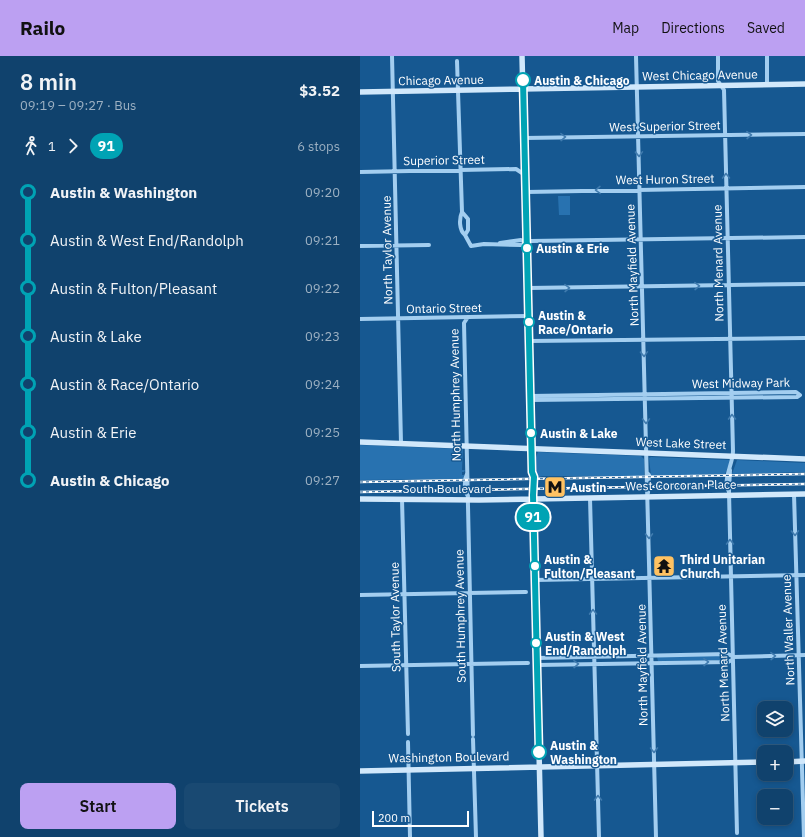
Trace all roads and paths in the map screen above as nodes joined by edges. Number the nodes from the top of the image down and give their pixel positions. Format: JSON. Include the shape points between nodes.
{"nodes":[{"id":1,"x":392,"y":56,"type":"edge"},
{"id":2,"x":522,"y":56,"type":"edge"},
{"id":3,"x":636,"y":56,"type":"edge"},
{"id":4,"x":718,"y":56,"type":"edge"},
{"id":5,"x":767,"y":56,"type":"edge"},
{"id":6,"x":458,"y":61,"type":"dead end"},
{"id":7,"x":805,"y":84,"type":"edge"},
{"id":8,"x":767,"y":85,"type":"junction"},
{"id":9,"x":721,"y":86,"type":"junction"},
{"id":10,"x":637,"y":87,"type":"junction"},
{"id":11,"x":523,"y":89,"type":"junction"},
{"id":12,"x":458,"y":90,"type":"junction"},
{"id":13,"x":360,"y":92,"type":"edge"},
{"id":14,"x":393,"y":92,"type":"junction"},
{"id":15,"x":805,"y":134,"type":"edge"},
{"id":16,"x":725,"y":135,"type":"junction"},
{"id":17,"x":638,"y":136,"type":"junction"},
{"id":18,"x":524,"y":138,"type":"junction"},
{"id":19,"x":461,"y":170,"type":"junction"},
{"id":20,"x":395,"y":171,"type":"junction"},
{"id":21,"x":360,"y":172,"type":"edge"},
{"id":22,"x":525,"y":176,"type":"junction"},
{"id":23,"x":805,"y":187,"type":"edge"},
{"id":24,"x":726,"y":188,"type":"junction"},
{"id":25,"x":640,"y":190,"type":"junction"},
{"id":26,"x":526,"y":192,"type":"junction"},
{"id":27,"x":462,"y":212,"type":"junction"},
{"id":28,"x":465,"y":235,"type":"junction"},
{"id":29,"x":805,"y":238,"type":"edge"},
{"id":30,"x":641,"y":239,"type":"junction"},
{"id":31,"x":727,"y":239,"type":"junction"},
{"id":32,"x":527,"y":242,"type":"junction"},
{"id":33,"x":429,"y":245,"type":"dead end"},
{"id":34,"x":360,"y":246,"type":"edge"},
{"id":35,"x":396,"y":246,"type":"junction"},
{"id":36,"x":805,"y":284,"type":"edge"},
{"id":37,"x":729,"y":286,"type":"junction"},
{"id":38,"x":642,"y":287,"type":"junction"},
{"id":39,"x":528,"y":288,"type":"junction"},
{"id":40,"x":529,"y":316,"type":"junction"},
{"id":41,"x":468,"y":317,"type":"junction"},
{"id":42,"x":398,"y":318,"type":"junction"},
{"id":43,"x":360,"y":319,"type":"edge"},
{"id":44,"x":805,"y":338,"type":"edge"},
{"id":45,"x":730,"y":339,"type":"junction"},
{"id":46,"x":644,"y":340,"type":"junction"},
{"id":47,"x":529,"y":342,"type":"junction"},
{"id":48,"x":776,"y":392,"type":"junction"},
{"id":49,"x":731,"y":393,"type":"junction"},
{"id":50,"x":645,"y":397,"type":"junction"},
{"id":51,"x":531,"y":398,"type":"junction"},
{"id":52,"x":732,"y":398,"type":"junction"},
{"id":53,"x":776,"y":398,"type":"junction"},
{"id":54,"x":360,"y":442,"type":"edge"},
{"id":55,"x":401,"y":443,"type":"junction"},
{"id":56,"x":466,"y":446,"type":"junction"},
{"id":57,"x":532,"y":448,"type":"junction"},
{"id":58,"x":646,"y":453,"type":"junction"},
{"id":59,"x":733,"y":456,"type":"junction"},
{"id":60,"x":805,"y":459,"type":"edge"},
{"id":61,"x":729,"y":494,"type":"junction"},
{"id":62,"x":794,"y":494,"type":"junction"},
{"id":63,"x":805,"y":494,"type":"edge"},
{"id":64,"x":648,"y":495,"type":"junction"},
{"id":65,"x":533,"y":496,"type":"junction"},
{"id":66,"x":468,"y":498,"type":"junction"},
{"id":67,"x":590,"y":498,"type":"junction"},
{"id":68,"x":360,"y":499,"type":"edge"},
{"id":69,"x":402,"y":499,"type":"junction"},
{"id":70,"x":796,"y":575,"type":"junction"},
{"id":71,"x":805,"y":575,"type":"edge"},
{"id":72,"x":731,"y":576,"type":"junction"},
{"id":73,"x":650,"y":578,"type":"junction"},
{"id":74,"x":592,"y":579,"type":"junction"},
{"id":75,"x":535,"y":580,"type":"junction"},
{"id":76,"x":526,"y":592,"type":"dead end"},
{"id":77,"x":470,"y":593,"type":"junction"},
{"id":78,"x":404,"y":594,"type":"junction"},
{"id":79,"x":360,"y":595,"type":"edge"},
{"id":80,"x":798,"y":655,"type":"junction"},
{"id":81,"x":805,"y":655,"type":"edge"},
{"id":82,"x":594,"y":656,"type":"junction"},
{"id":83,"x":652,"y":656,"type":"junction"},
{"id":84,"x":734,"y":657,"type":"junction"},
{"id":85,"x":537,"y":658,"type":"junction"},
{"id":86,"x":528,"y":663,"type":"dead end"},
{"id":87,"x":652,"y":663,"type":"junction"},
{"id":88,"x":472,"y":664,"type":"junction"},
{"id":89,"x":594,"y":664,"type":"junction"},
{"id":90,"x":406,"y":665,"type":"junction"},
{"id":91,"x":537,"y":665,"type":"junction"},
{"id":92,"x":360,"y":666,"type":"edge"},
{"id":93,"x":408,"y":734,"type":"dead end"},
{"id":94,"x":408,"y":742,"type":"dead end"},
{"id":95,"x":757,"y":762,"type":"edge"},
{"id":96,"x":803,"y":762,"type":"edge"},
{"id":97,"x":736,"y":763,"type":"junction"},
{"id":98,"x":655,"y":764,"type":"junction"},
{"id":99,"x":597,"y":766,"type":"junction"},
{"id":100,"x":540,"y":767,"type":"junction"},
{"id":101,"x":360,"y":768,"type":"edge"},
{"id":102,"x":474,"y":768,"type":"junction"},
{"id":103,"x":408,"y":769,"type":"junction"},
{"id":104,"x":369,"y":770,"type":"junction"},
{"id":105,"x":360,"y":771,"type":"edge"},
{"id":106,"x":737,"y":833,"type":"dead end"},
{"id":107,"x":410,"y":837,"type":"edge"},
{"id":108,"x":476,"y":837,"type":"edge"},
{"id":109,"x":541,"y":837,"type":"edge"},
{"id":110,"x":599,"y":837,"type":"edge"},
{"id":111,"x":656,"y":837,"type":"edge"},
{"id":112,"x":804,"y":837,"type":"edge"}],
"edges":[{"from":1,"to":14,"type":"street","name":"North Taylor Avenue"},
{"from":2,"to":11,"type":"street"},
{"from":3,"to":10,"type":"street","name":"North Mayfield Avenue"},
{"from":4,"to":9,"type":"street","name":"North Menard Avenue","via":[[718,81]]},
{"from":5,"to":8,"type":"street"},
{"from":6,"to":12,"type":"street"},
{"from":7,"to":8,"type":"street","name":"West Chicago Avenue"},
{"from":8,"to":9,"type":"street","name":"West Chicago Avenue"},
{"from":9,"to":10,"type":"street","name":"West Chicago Avenue"},
{"from":9,"to":16,"type":"street","name":"North Menard Avenue","via":[[724,90]]},
{"from":10,"to":11,"type":"street","name":"West Chicago Avenue"},
{"from":10,"to":17,"type":"street","name":"North Mayfield Avenue"},
{"from":11,"to":12,"type":"street","name":"Chicago Avenue"},
{"from":11,"to":18,"type":"street"},
{"from":12,"to":14,"type":"street","name":"Chicago Avenue"},
{"from":12,"to":19,"type":"street"},
{"from":13,"to":14,"type":"street","name":"Chicago Avenue"},
{"from":14,"to":20,"type":"street","name":"North Taylor Avenue"},
{"from":16,"to":15,"type":"street","name":"West Superior Street","one_way":true},
{"from":16,"to":17,"type":"street","name":"West Superior Street"},
{"from":24,"to":16,"type":"street","name":"North Menard Avenue","one_way":true},
{"from":18,"to":17,"type":"street","name":"West Superior Street","one_way":true},
{"from":17,"to":25,"type":"street","name":"North Mayfield Avenue","one_way":true},
{"from":18,"to":22,"type":"street"},
{"from":19,"to":20,"type":"street","name":"Superior Street"},
{"from":19,"to":22,"type":"street","name":"Superior Street","via":[[516,169]]},
{"from":19,"to":27,"type":"street"},
{"from":20,"to":21,"type":"street","name":"Superior Street"},
{"from":20,"to":35,"type":"street","name":"North Taylor Avenue"},
{"from":22,"to":26,"type":"street"},
{"from":23,"to":24,"type":"street","name":"West Huron Street"},
{"from":24,"to":25,"type":"street","name":"West Huron Street"},
{"from":24,"to":31,"type":"street","name":"North Menard Avenue"},
{"from":25,"to":26,"type":"street","name":"West Huron Street","one_way":true},
{"from":25,"to":30,"type":"street","name":"North Mayfield Avenue"},
{"from":26,"to":32,"type":"street"},
{"from":27,"to":28,"type":"street","via":[[460,224],[462,234]]},
{"from":27,"to":28,"type":"street","via":[[468,219],[468,230]]},
{"from":28,"to":32,"type":"street","via":[[471,246],[521,240]]},
{"from":29,"to":31,"type":"street"},
{"from":30,"to":31,"type":"street"},
{"from":30,"to":32,"type":"street"},
{"from":30,"to":38,"type":"street","name":"North Mayfield Avenue"},
{"from":31,"to":37,"type":"street","name":"North Menard Avenue"},
{"from":32,"to":39,"type":"street"},
{"from":33,"to":35,"type":"street"},
{"from":34,"to":35,"type":"street"},
{"from":35,"to":42,"type":"street","name":"North Taylor Avenue"},
{"from":36,"to":37,"type":"street"},
{"from":38,"to":37,"type":"street","one_way":true},
{"from":37,"to":45,"type":"street","name":"North Menard Avenue"},
{"from":39,"to":38,"type":"street","one_way":true},
{"from":38,"to":46,"type":"street","name":"North Mayfield Avenue"},
{"from":39,"to":40,"type":"street"},
{"from":40,"to":41,"type":"street","name":"Ontario Street"},
{"from":40,"to":47,"type":"street"},
{"from":41,"to":42,"type":"street","name":"Ontario Street"},
{"from":41,"to":56,"type":"street","name":"North Humphrey Avenue","via":[[464,323]]},
{"from":42,"to":43,"type":"street","name":"Ontario Street"},
{"from":42,"to":55,"type":"street","name":"North Taylor Avenue"},
{"from":44,"to":45,"type":"street"},
{"from":45,"to":46,"type":"street"},
{"from":45,"to":49,"type":"street","name":"North Menard Avenue"},
{"from":46,"to":47,"type":"street"},
{"from":46,"to":50,"type":"street","name":"North Mayfield Avenue","one_way":true},
{"from":47,"to":51,"type":"street"},
{"from":48,"to":49,"type":"street","name":"West Midway Park"},
{"from":48,"to":53,"type":"street"},
{"from":48,"to":53,"type":"street","name":"West Midway Park","via":[[796,392],[800,395]]},
{"from":49,"to":50,"type":"street","name":"West Midway Park"},
{"from":49,"to":52,"type":"street","name":"North Menard Avenue"},
{"from":50,"to":51,"type":"street","name":"West Midway Park"},
{"from":50,"to":52,"type":"street","name":"West Midway Park"},
{"from":50,"to":58,"type":"street","name":"North Mayfield Avenue","one_way":true},
{"from":51,"to":57,"type":"street"},
{"from":52,"to":53,"type":"street","name":"West Midway Park"},
{"from":59,"to":52,"type":"street","name":"North Menard Avenue","one_way":true},
{"from":54,"to":55,"type":"street","name":"West Lake Street"},
{"from":55,"to":56,"type":"street","name":"West Lake Street","via":[[406,441]]},
{"from":56,"to":57,"type":"street","name":"West Lake Street"},
{"from":56,"to":66,"type":"street","name":"North Humphrey Avenue"},
{"from":57,"to":58,"type":"street","name":"West Lake Street"},
{"from":57,"to":65,"type":"street"},
{"from":58,"to":59,"type":"street","name":"West Lake Street"},
{"from":58,"to":64,"type":"street","name":"North Mayfield Avenue"},
{"from":59,"to":60,"type":"street","name":"West Lake Street"},
{"from":59,"to":61,"type":"street","name":"North Menard Avenue","via":[[727,474]]},
{"from":61,"to":62,"type":"street","name":"West Corcoran Place"},
{"from":61,"to":64,"type":"street","name":"West Corcoran Place"},
{"from":72,"to":61,"type":"street","name":"North Menard Avenue","one_way":true},
{"from":62,"to":63,"type":"street","name":"West Corcoran Place"},
{"from":62,"to":70,"type":"street","name":"North Waller Avenue","one_way":true},
{"from":64,"to":67,"type":"street","name":"West Corcoran Place"},
{"from":64,"to":73,"type":"street","name":"North Mayfield Avenue","one_way":true},
{"from":65,"to":66,"type":"street","name":"South Boulevard"},
{"from":65,"to":67,"type":"street","name":"West Corcoran Place"},
{"from":65,"to":75,"type":"street"},
{"from":66,"to":69,"type":"street","name":"South Boulevard"},
{"from":66,"to":77,"type":"street","name":"South Humphrey Avenue"},
{"from":67,"to":74,"type":"street"},
{"from":68,"to":69,"type":"street","name":"South Boulevard"},
{"from":69,"to":78,"type":"street","name":"South Taylor Avenue"},
{"from":70,"to":71,"type":"street"},
{"from":70,"to":72,"type":"street"},
{"from":70,"to":80,"type":"street","name":"North Waller Avenue"},
{"from":72,"to":73,"type":"street"},
{"from":72,"to":84,"type":"street","name":"North Menard Avenue"},
{"from":73,"to":74,"type":"street"},
{"from":73,"to":83,"type":"street","name":"North Mayfield Avenue"},
{"from":74,"to":75,"type":"street"},
{"from":82,"to":74,"type":"street","one_way":true},
{"from":75,"to":85,"type":"street"},
{"from":76,"to":77,"type":"street"},
{"from":77,"to":78,"type":"street"},
{"from":77,"to":88,"type":"street","name":"South Humphrey Avenue"},
{"from":78,"to":79,"type":"street"},
{"from":78,"to":90,"type":"street","name":"South Taylor Avenue"},
{"from":80,"to":81,"type":"street"},
{"from":84,"to":80,"type":"street","one_way":true},
{"from":80,"to":96,"type":"street","name":"North Waller Avenue"},
{"from":82,"to":83,"type":"street"},
{"from":82,"to":85,"type":"street"},
{"from":82,"to":89,"type":"street"},
{"from":83,"to":84,"type":"street","via":[[728,654]]},
{"from":83,"to":87,"type":"street","name":"North Mayfield Avenue"},
{"from":87,"to":84,"type":"street","one_way":true,"via":[[728,662]]},
{"from":84,"to":97,"type":"street","name":"North Menard Avenue"},
{"from":85,"to":91,"type":"street"},
{"from":86,"to":88,"type":"street"},
{"from":87,"to":89,"type":"street"},
{"from":87,"to":98,"type":"street","name":"North Mayfield Avenue","one_way":true},
{"from":88,"to":90,"type":"street"},
{"from":88,"to":102,"type":"street","name":"South Humphrey Avenue"},
{"from":91,"to":89,"type":"street","one_way":true},
{"from":89,"to":99,"type":"street"},
{"from":90,"to":92,"type":"street"},
{"from":90,"to":93,"type":"street","name":"South Taylor Avenue"},
{"from":91,"to":100,"type":"street"},
{"from":94,"to":103,"type":"street"},
{"from":95,"to":97,"type":"street","name":"Washington Boulevard"},
{"from":96,"to":112,"type":"street","name":"North Waller Avenue"},
{"from":97,"to":98,"type":"street","name":"Washington Boulevard"},
{"from":97,"to":106,"type":"street","name":"North Menard Avenue"},
{"from":98,"to":99,"type":"street","name":"Washington Boulevard"},
{"from":98,"to":111,"type":"street","name":"North Mayfield Avenue"},
{"from":99,"to":100,"type":"street","name":"Washington Boulevard"},
{"from":110,"to":99,"type":"street","one_way":true},
{"from":100,"to":102,"type":"street","name":"Washington Boulevard"},
{"from":100,"to":109,"type":"street"},
{"from":101,"to":104,"type":"street"},
{"from":102,"to":103,"type":"street","name":"Washington Boulevard"},
{"from":102,"to":108,"type":"street","name":"South Humphrey Avenue"},
{"from":103,"to":104,"type":"street","name":"Washington Boulevard"},
{"from":103,"to":107,"type":"street"},
{"from":104,"to":105,"type":"street","name":"Washington Boulevard"}]}
